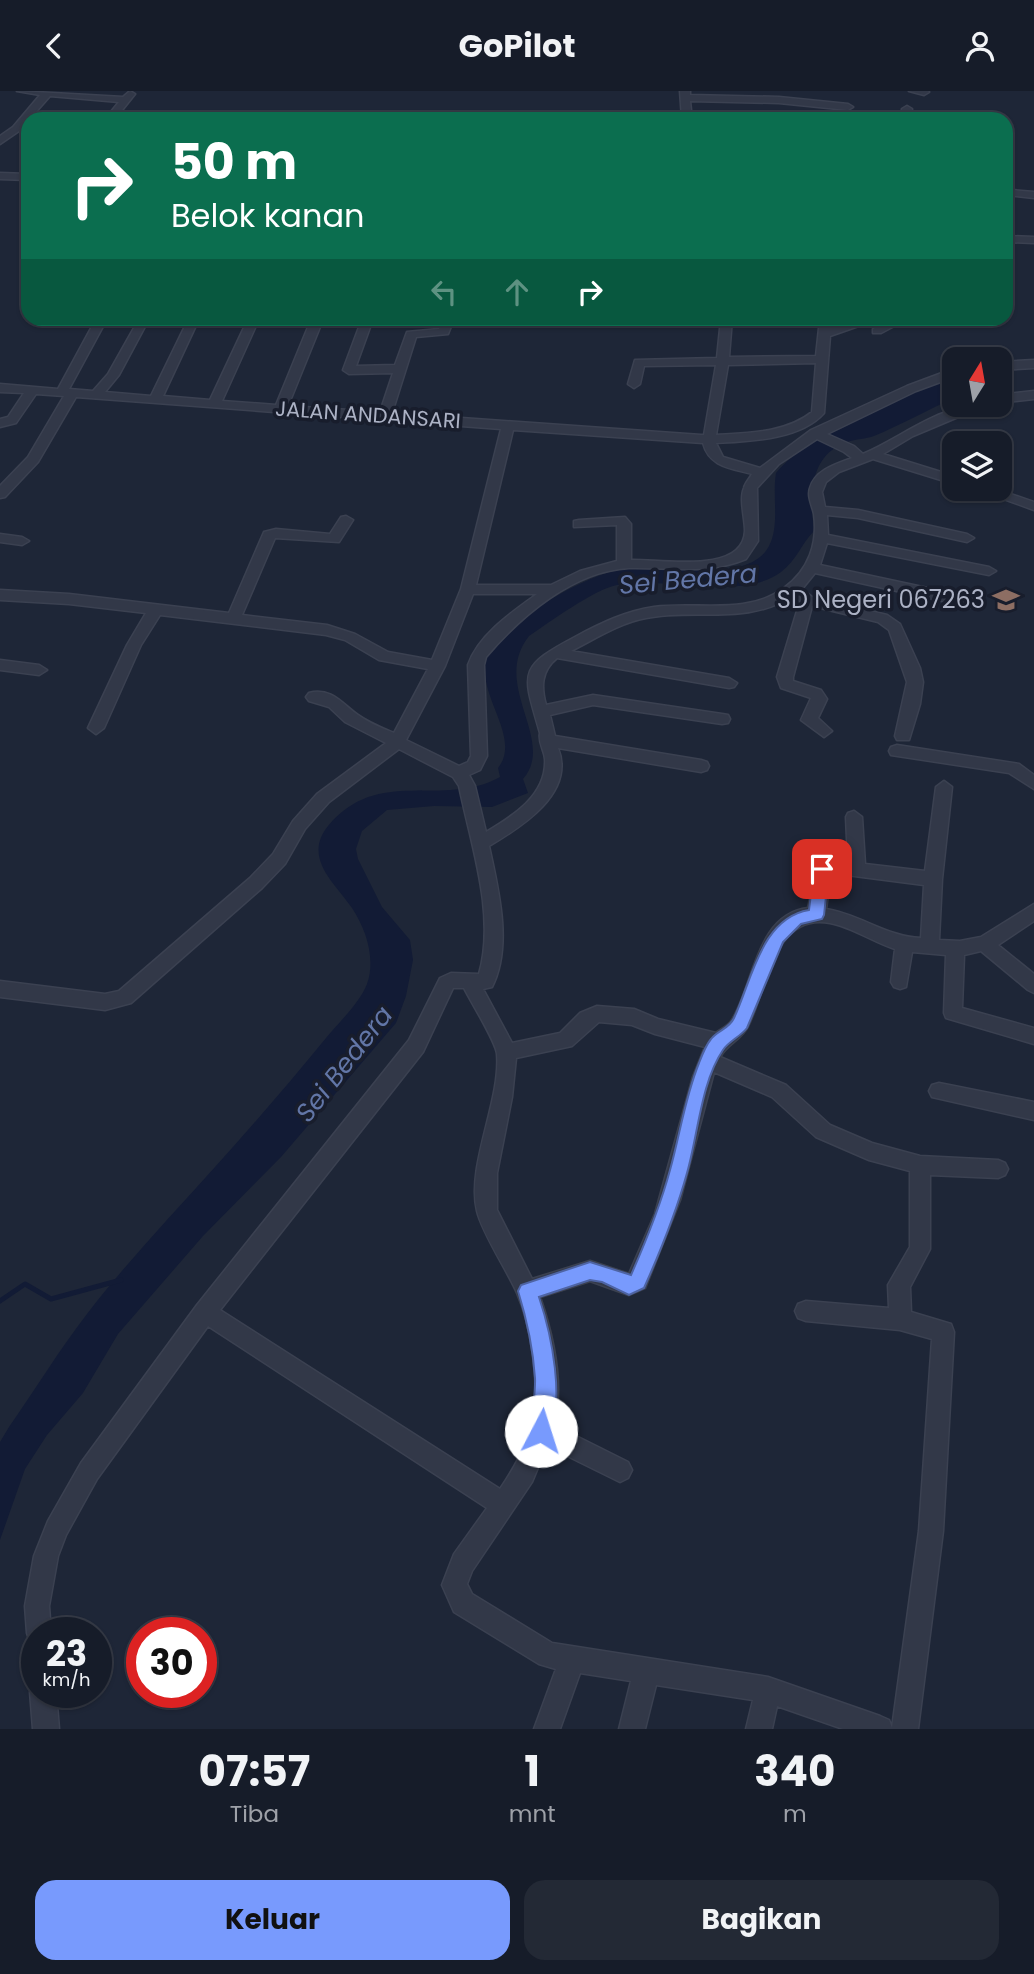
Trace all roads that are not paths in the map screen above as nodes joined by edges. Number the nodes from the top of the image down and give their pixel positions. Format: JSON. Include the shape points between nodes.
{"nodes":[{"id":1,"x":22,"y":91,"type":"edge"},
{"id":2,"x":914,"y":91,"type":"edge"},
{"id":3,"x":49,"y":92,"type":"edge"},
{"id":4,"x":924,"y":92,"type":"edge"},
{"id":5,"x":83,"y":94,"type":"edge"},
{"id":6,"x":732,"y":94,"type":"edge"},
{"id":7,"x":685,"y":95,"type":"edge"},
{"id":8,"x":778,"y":95,"type":"edge"},
{"id":9,"x":129,"y":96,"type":"edge"},
{"id":10,"x":31,"y":112,"type":"edge"},
{"id":11,"x":116,"y":112,"type":"edge"},
{"id":12,"x":848,"y":112,"type":"edge"},
{"id":13,"x":21,"y":123,"type":"edge"},
{"id":14,"x":0,"y":141,"type":"edge"},
{"id":15,"x":0,"y":176,"type":"edge"},
{"id":16,"x":21,"y":177,"type":"edge"},
{"id":17,"x":1013,"y":193,"type":"edge"},
{"id":18,"x":1034,"y":195,"type":"edge"},
{"id":19,"x":1013,"y":239,"type":"edge"},
{"id":20,"x":1034,"y":240,"type":"edge"},
{"id":21,"x":98,"y":326,"type":"edge"},
{"id":22,"x":140,"y":326,"type":"edge"},
{"id":23,"x":191,"y":326,"type":"edge"},
{"id":24,"x":251,"y":326,"type":"edge"},
{"id":25,"x":365,"y":326,"type":"edge"},
{"id":26,"x":446,"y":326,"type":"edge"},
{"id":27,"x":725,"y":326,"type":"edge"},
{"id":28,"x":825,"y":326,"type":"edge"},
{"id":29,"x":848,"y":326,"type":"edge"},
{"id":30,"x":888,"y":326,"type":"edge"},
{"id":31,"x":314,"y":327,"type":"dead end"},
{"id":32,"x":877,"y":331,"type":"dead end"},
{"id":33,"x":824,"y":334,"type":"junction"},
{"id":34,"x":823,"y":359,"type":"junction"},
{"id":35,"x":723,"y":360,"type":"junction"},
{"id":36,"x":1034,"y":364,"type":"edge"},
{"id":37,"x":1012,"y":365,"type":"edge"},
{"id":38,"x":398,"y":369,"type":"junction"},
{"id":39,"x":942,"y":377,"type":"edge"},
{"id":40,"x":634,"y":384,"type":"dead end"},
{"id":41,"x":0,"y":388,"type":"edge"},
{"id":42,"x":32,"y":391,"type":"junction"},
{"id":43,"x":67,"y":393,"type":"junction"},
{"id":44,"x":96,"y":395,"type":"junction"},
{"id":45,"x":1034,"y":395,"type":"edge"},
{"id":46,"x":1012,"y":398,"type":"edge"},
{"id":47,"x":155,"y":400,"type":"junction"},
{"id":48,"x":215,"y":403,"type":"junction"},
{"id":49,"x":281,"y":408,"type":"junction"},
{"id":50,"x":385,"y":417,"type":"junction"},
{"id":51,"x":950,"y":417,"type":"edge"},
{"id":52,"x":0,"y":423,"type":"edge"},
{"id":53,"x":508,"y":425,"type":"junction"},
{"id":54,"x":819,"y":434,"type":"junction"},
{"id":55,"x":709,"y":440,"type":"junction"},
{"id":56,"x":860,"y":454,"type":"junction"},
{"id":57,"x":942,"y":477,"type":"edge"},
{"id":58,"x":753,"y":484,"type":"junction"},
{"id":59,"x":0,"y":493,"type":"edge"},
{"id":60,"x":1012,"y":499,"type":"edge"},
{"id":61,"x":1034,"y":506,"type":"edge"},
{"id":62,"x":820,"y":510,"type":"junction"},
{"id":63,"x":346,"y":520,"type":"dead end"},
{"id":64,"x":579,"y":524,"type":"dead end"},
{"id":65,"x":0,"y":538,"type":"edge"},
{"id":66,"x":823,"y":538,"type":"junction"},
{"id":67,"x":967,"y":538,"type":"dead end"},
{"id":68,"x":22,"y":541,"type":"dead end"},
{"id":69,"x":624,"y":564,"type":"junction"},
{"id":70,"x":813,"y":568,"type":"junction"},
{"id":71,"x":989,"y":571,"type":"dead end"},
{"id":72,"x":796,"y":588,"type":"junction"},
{"id":73,"x":468,"y":589,"type":"junction"},
{"id":74,"x":551,"y":590,"type":"junction"},
{"id":75,"x":0,"y":595,"type":"edge"},
{"id":76,"x":807,"y":600,"type":"junction"},
{"id":77,"x":974,"y":603,"type":"dead end"},
{"id":78,"x":155,"y":610,"type":"junction"},
{"id":79,"x":233,"y":620,"type":"junction"},
{"id":80,"x":550,"y":653,"type":"junction"},
{"id":81,"x":0,"y":665,"type":"edge"},
{"id":82,"x":437,"y":666,"type":"junction"},
{"id":83,"x":39,"y":670,"type":"dead end"},
{"id":84,"x":729,"y":683,"type":"dead end"},
{"id":85,"x":314,"y":697,"type":"dead end"},
{"id":86,"x":542,"y":711,"type":"junction"},
{"id":87,"x":722,"y":719,"type":"dead end"},
{"id":88,"x":96,"y":728,"type":"dead end"},
{"id":89,"x":824,"y":731,"type":"dead end"},
{"id":90,"x":546,"y":740,"type":"junction"},
{"id":91,"x":396,"y":743,"type":"junction"},
{"id":92,"x":701,"y":765,"type":"dead end"},
{"id":93,"x":463,"y":780,"type":"junction"},
{"id":94,"x":1034,"y":783,"type":"edge"},
{"id":95,"x":944,"y":787,"type":"dead end"},
{"id":96,"x":854,"y":817,"type":"dead end"},
{"id":97,"x":477,"y":835,"type":"junction"},
{"id":98,"x":857,"y":869,"type":"junction"},
{"id":99,"x":933,"y":879,"type":"junction"},
{"id":100,"x":1034,"y":911,"type":"edge"},
{"id":101,"x":816,"y":915,"type":"junction"},
{"id":102,"x":904,"y":944,"type":"junction"},
{"id":103,"x":985,"y":944,"type":"junction"},
{"id":104,"x":930,"y":946,"type":"junction"},
{"id":105,"x":955,"y":951,"type":"junction"},
{"id":106,"x":469,"y":981,"type":"junction"},
{"id":107,"x":900,"y":982,"type":"dead end"},
{"id":108,"x":1034,"y":985,"type":"edge"},
{"id":109,"x":0,"y":989,"type":"edge"},
{"id":110,"x":1034,"y":1036,"type":"edge"},
{"id":111,"x":714,"y":1051,"type":"junction"},
{"id":112,"x":507,"y":1052,"type":"junction"},
{"id":113,"x":939,"y":1091,"type":"dead end"},
{"id":114,"x":1034,"y":1111,"type":"edge"},
{"id":115,"x":920,"y":1165,"type":"junction"},
{"id":116,"x":998,"y":1168,"type":"dead end"},
{"id":117,"x":527,"y":1291,"type":"junction"},
{"id":118,"x":806,"y":1311,"type":"dead end"},
{"id":119,"x":205,"y":1312,"type":"junction"},
{"id":120,"x":900,"y":1319,"type":"junction"},
{"id":121,"x":541,"y":1431,"type":"junction"},
{"id":122,"x":620,"y":1469,"type":"dead end"},
{"id":123,"x":503,"y":1505,"type":"junction"},
{"id":124,"x":38,"y":1617,"type":"edge"},
{"id":125,"x":573,"y":1658,"type":"junction"},
{"id":126,"x":647,"y":1669,"type":"junction"},
{"id":127,"x":768,"y":1690,"type":"junction"},
{"id":128,"x":44,"y":1708,"type":"edge"},
{"id":129,"x":46,"y":1729,"type":"edge"},
{"id":130,"x":547,"y":1729,"type":"edge"},
{"id":131,"x":632,"y":1729,"type":"edge"},
{"id":132,"x":759,"y":1729,"type":"edge"},
{"id":133,"x":880,"y":1729,"type":"edge"},
{"id":134,"x":905,"y":1729,"type":"edge"}],
"edges":[{"from":1,"to":3,"type":"street"},
{"from":2,"to":4,"type":"street"},
{"from":3,"to":5,"type":"street"},
{"from":3,"to":10,"type":"street"},
{"from":5,"to":9,"type":"street"},
{"from":6,"to":7,"type":"street"},
{"from":6,"to":8,"type":"street"},
{"from":8,"to":12,"type":"street","via":[[849,103]]},
{"from":9,"to":11,"type":"street"},
{"from":13,"to":14,"type":"street"},
{"from":15,"to":16,"type":"street"},
{"from":17,"to":18,"type":"street"},
{"from":19,"to":20,"type":"street"},
{"from":21,"to":43,"type":"street"},
{"from":22,"to":44,"type":"street","via":[[113,375]]},
{"from":23,"to":47,"type":"street"},
{"from":24,"to":48,"type":"street"},
{"from":25,"to":38,"type":"street","via":[[349,370]]},
{"from":26,"to":38,"type":"street","via":[[444,333],[411,334]]},
{"from":27,"to":35,"type":"street"},
{"from":28,"to":33,"type":"street"},
{"from":29,"to":33,"type":"street"},
{"from":30,"to":32,"type":"street"},
{"from":31,"to":49,"type":"street"},
{"from":33,"to":34,"type":"street"},
{"from":34,"to":35,"type":"street"},
{"from":34,"to":55,"type":"street","name":"JALAN ANDANSARI","via":[[818,413],[813,419],[736,440]]},
{"from":35,"to":40,"type":"street","via":[[639,363]]},
{"from":35,"to":55,"type":"street"},
{"from":36,"to":37,"type":"street"},
{"from":38,"to":50,"type":"street"},
{"from":39,"to":54,"type":"street","via":[[916,385]]},
{"from":41,"to":42,"type":"street","name":"JALAN ANDANSARI"},
{"from":42,"to":43,"type":"street","name":"JALAN ANDANSARI"},
{"from":42,"to":52,"type":"street","via":[[12,420]]},
{"from":43,"to":44,"type":"street","name":"JALAN ANDANSARI"},
{"from":43,"to":59,"type":"street","via":[[33,460]]},
{"from":44,"to":47,"type":"street","name":"JALAN ANDANSARI"},
{"from":45,"to":46,"type":"street"},
{"from":47,"to":48,"type":"street","name":"JALAN ANDANSARI"},
{"from":48,"to":49,"type":"street","name":"JALAN ANDANSARI"},
{"from":49,"to":50,"type":"street","name":"JALAN ANDANSARI"},
{"from":50,"to":53,"type":"street","name":"JALAN ANDANSARI"},
{"from":51,"to":56,"type":"street"},
{"from":53,"to":55,"type":"street","name":"JALAN ANDANSARI"},
{"from":53,"to":73,"type":"street"},
{"from":54,"to":56,"type":"street"},
{"from":54,"to":58,"type":"street","via":[[777,460]]},
{"from":55,"to":58,"type":"street","via":[[718,460],[760,472]]},
{"from":56,"to":57,"type":"street"},
{"from":56,"to":62,"type":"street","via":[[818,482],[815,498]]},
{"from":58,"to":69,"type":"street","via":[[750,546],[740,557],[722,564]]},
{"from":60,"to":61,"type":"street"},
{"from":62,"to":66,"type":"street"},
{"from":62,"to":67,"type":"street"},
{"from":63,"to":79,"type":"street","via":[[334,539],[269,535]]},
{"from":64,"to":69,"type":"street","via":[[620,520],[624,524]]},
{"from":65,"to":68,"type":"street"},
{"from":66,"to":70,"type":"street"},
{"from":66,"to":71,"type":"street"},
{"from":69,"to":74,"type":"street","via":[[585,574]]},
{"from":70,"to":72,"type":"street"},
{"from":70,"to":77,"type":"street"},
{"from":72,"to":76,"type":"street"},
{"from":72,"to":80,"type":"street","via":[[753,608],[630,616]]},
{"from":73,"to":74,"type":"street"},
{"from":73,"to":82,"type":"street"},
{"from":74,"to":93,"type":"street","via":[[479,655],[479,757]]},
{"from":75,"to":78,"type":"street"},
{"from":76,"to":89,"type":"street","via":[[785,677],[786,684],[816,694],[819,699],[809,720]]},
{"from":76,"to":94,"type":"street","via":[[882,618],[895,627],[915,682],[900,744],[1013,768]]},
{"from":78,"to":79,"type":"street"},
{"from":78,"to":88,"type":"street"},
{"from":79,"to":82,"type":"street","via":[[327,630],[384,656]]},
{"from":80,"to":84,"type":"street"},
{"from":80,"to":86,"type":"street","via":[[536,676]]},
{"from":81,"to":83,"type":"street"},
{"from":82,"to":91,"type":"street"},
{"from":85,"to":91,"type":"street","via":[[328,699],[345,709],[350,719]]},
{"from":86,"to":87,"type":"street","via":[[569,707],[579,699]]},
{"from":86,"to":90,"type":"street"},
{"from":90,"to":92,"type":"street"},
{"from":90,"to":97,"type":"street","via":[[554,758],[543,796],[516,820]]},
{"from":91,"to":93,"type":"street"},
{"from":91,"to":109,"type":"street","via":[[323,798],[256,883],[124,998],[105,1002]]},
{"from":93,"to":97,"type":"street"},
{"from":95,"to":99,"type":"street"},
{"from":96,"to":98,"type":"street"},
{"from":97,"to":106,"type":"street","via":[[491,914],[491,968],[486,982]]},
{"from":98,"to":99,"type":"street"},
{"from":98,"to":101,"type":"street","via":[[824,866]]},
{"from":99,"to":104,"type":"street"},
{"from":100,"to":103,"type":"street"},
{"from":101,"to":102,"type":"street","via":[[855,924]]},
{"from":101,"to":111,"type":"street","via":[[796,918],[777,937],[741,1023]]},
{"from":102,"to":104,"type":"street"},
{"from":102,"to":107,"type":"street"},
{"from":103,"to":105,"type":"street"},
{"from":103,"to":108,"type":"street"},
{"from":104,"to":105,"type":"street"},
{"from":105,"to":110,"type":"street","via":[[953,1013]]},
{"from":106,"to":112,"type":"street"},
{"from":106,"to":119,"type":"street","via":[[446,983],[416,1047]]},
{"from":111,"to":112,"type":"street","via":[[634,1017],[597,1014],[565,1040]]},
{"from":111,"to":115,"type":"street","via":[[779,1091],[824,1131],[869,1151]]},
{"from":111,"to":117,"type":"street","via":[[696,1094],[663,1221],[637,1282],[629,1285],[590,1271]]},
{"from":112,"to":117,"type":"street","via":[[487,1173],[487,1211]]},
{"from":113,"to":114,"type":"street"},
{"from":115,"to":116,"type":"street"},
{"from":115,"to":120,"type":"street","via":[[920,1249],[899,1285]]},
{"from":117,"to":121,"type":"street","via":[[538,1323],[545,1377]]},
{"from":118,"to":120,"type":"street"},
{"from":119,"to":123,"type":"street"},
{"from":119,"to":124,"type":"street","via":[[89,1471],[56,1529],[40,1582]]},
{"from":120,"to":134,"type":"street","via":[[943,1332],[940,1430],[921,1637]]},
{"from":121,"to":122,"type":"street"},
{"from":121,"to":123,"type":"street","via":[[524,1474]]},
{"from":123,"to":125,"type":"street","via":[[470,1549],[454,1585],[456,1594],[536,1649]]},
{"from":125,"to":126,"type":"street"},
{"from":125,"to":130,"type":"street"},
{"from":126,"to":127,"type":"street"},
{"from":126,"to":131,"type":"street"},
{"from":127,"to":132,"type":"street"},
{"from":127,"to":133,"type":"street"},
{"from":128,"to":129,"type":"street"}]}
